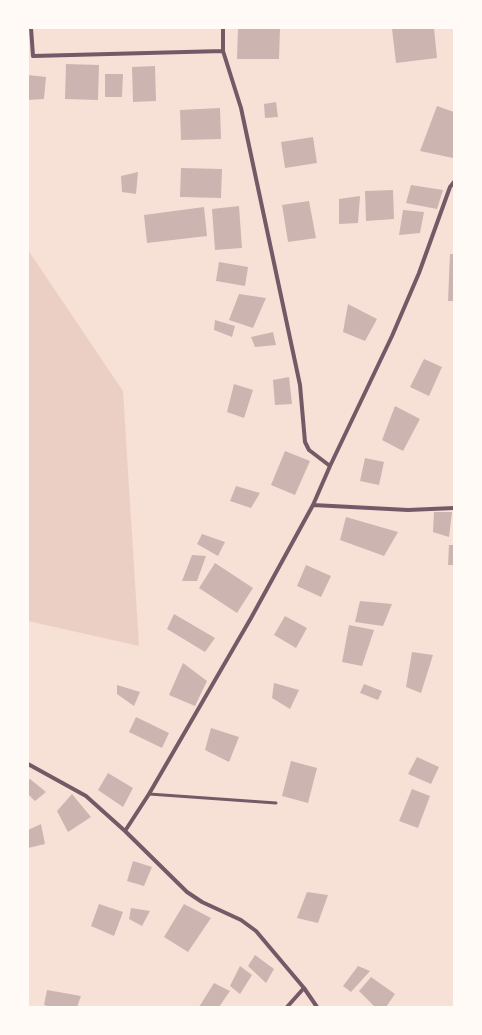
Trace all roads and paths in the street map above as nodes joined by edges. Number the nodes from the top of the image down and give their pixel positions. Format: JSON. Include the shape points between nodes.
{"nodes":[{"id":1,"x":31,"y":28,"type":"edge"},
{"id":2,"x":223,"y":28,"type":"edge"},
{"id":3,"x":223,"y":51,"type":"junction"},
{"id":4,"x":454,"y":182,"type":"edge"},
{"id":5,"x":330,"y":466,"type":"junction"},
{"id":6,"x":313,"y":505,"type":"junction"},
{"id":7,"x":454,"y":508,"type":"edge"},
{"id":8,"x":28,"y":764,"type":"edge"},
{"id":9,"x":149,"y":794,"type":"junction"},
{"id":10,"x":276,"y":803,"type":"dead end"},
{"id":11,"x":125,"y":830,"type":"junction"},
{"id":12,"x":304,"y":988,"type":"junction"},
{"id":13,"x":287,"y":1007,"type":"edge"},
{"id":14,"x":318,"y":1007,"type":"edge"}],
"edges":[{"from":1,"to":3,"type":"street","via":[[33,56]]},
{"from":2,"to":3,"type":"street"},
{"from":3,"to":5,"type":"street","via":[[241,108],[297,370],[305,442],[309,450]]},
{"from":4,"to":5,"type":"street","via":[[392,336]]},
{"from":5,"to":6,"type":"street"},
{"from":6,"to":7,"type":"street","via":[[408,510]]},
{"from":6,"to":9,"type":"street"},
{"from":8,"to":11,"type":"street","via":[[86,796]]},
{"from":9,"to":10,"type":"lane"},
{"from":9,"to":11,"type":"street"},
{"from":11,"to":12,"type":"street","via":[[187,892],[241,920],[256,931]]},
{"from":12,"to":13,"type":"street"},
{"from":12,"to":14,"type":"street"}]}
